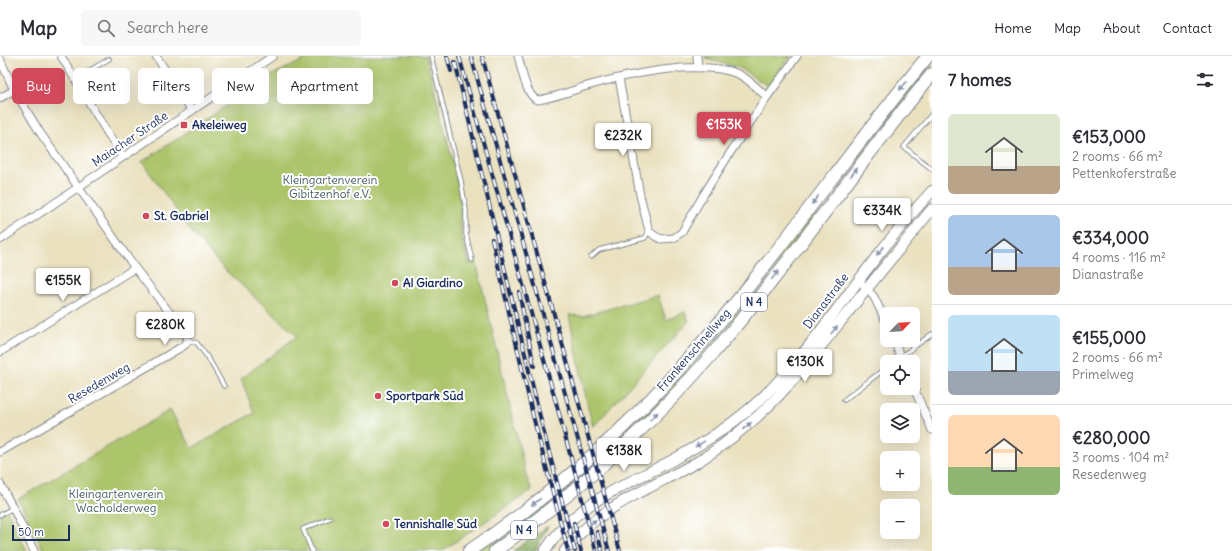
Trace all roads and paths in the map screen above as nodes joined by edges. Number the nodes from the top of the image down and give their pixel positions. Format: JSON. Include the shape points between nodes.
{"nodes":[{"id":1,"x":61,"y":56,"type":"edge"},
{"id":2,"x":156,"y":56,"type":"edge"},
{"id":3,"x":273,"y":56,"type":"edge"},
{"id":4,"x":431,"y":56,"type":"edge"},
{"id":5,"x":518,"y":56,"type":"edge"},
{"id":6,"x":697,"y":56,"type":"edge"},
{"id":7,"x":797,"y":56,"type":"edge"},
{"id":8,"x":928,"y":56,"type":"edge"},
{"id":9,"x":0,"y":59,"type":"edge"},
{"id":10,"x":109,"y":59,"type":"dead end"},
{"id":11,"x":94,"y":68,"type":"edge"},
{"id":12,"x":698,"y":68,"type":"junction"},
{"id":13,"x":932,"y":74,"type":"edge"},
{"id":14,"x":73,"y":76,"type":"edge"},
{"id":15,"x":619,"y":78,"type":"junction"},
{"id":16,"x":12,"y":86,"type":"edge"},
{"id":17,"x":12,"y":91,"type":"edge"},
{"id":18,"x":767,"y":97,"type":"junction"},
{"id":19,"x":0,"y":98,"type":"edge"},
{"id":20,"x":23,"y":104,"type":"edge"},
{"id":21,"x":90,"y":104,"type":"edge"},
{"id":22,"x":192,"y":110,"type":"junction"},
{"id":23,"x":932,"y":114,"type":"edge"},
{"id":24,"x":122,"y":157,"type":"junction"},
{"id":25,"x":932,"y":169,"type":"edge"},
{"id":26,"x":78,"y":187,"type":"junction"},
{"id":27,"x":932,"y":191,"type":"edge"},
{"id":28,"x":932,"y":209,"type":"edge"},
{"id":29,"x":649,"y":231,"type":"junction"},
{"id":30,"x":0,"y":240,"type":"edge"},
{"id":31,"x":591,"y":257,"type":"dead end"},
{"id":32,"x":472,"y":260,"type":"dead end"},
{"id":33,"x":135,"y":268,"type":"junction"},
{"id":34,"x":859,"y":280,"type":"junction"},
{"id":35,"x":868,"y":288,"type":"junction"},
{"id":36,"x":880,"y":308,"type":"edge"},
{"id":37,"x":932,"y":334,"type":"edge"},
{"id":38,"x":188,"y":340,"type":"junction"},
{"id":39,"x":0,"y":352,"type":"edge"},
{"id":40,"x":906,"y":355,"type":"edge"},
{"id":41,"x":880,"y":372,"type":"edge"},
{"id":42,"x":224,"y":386,"type":"dead end"},
{"id":43,"x":917,"y":395,"type":"edge"},
{"id":44,"x":844,"y":400,"type":"dead end"},
{"id":45,"x":932,"y":430,"type":"edge"},
{"id":46,"x":0,"y":452,"type":"edge"},
{"id":47,"x":0,"y":484,"type":"edge"},
{"id":48,"x":13,"y":508,"type":"junction"},
{"id":49,"x":0,"y":515,"type":"edge"},
{"id":50,"x":330,"y":518,"type":"dead end"},
{"id":51,"x":34,"y":551,"type":"edge"},
{"id":52,"x":312,"y":551,"type":"edge"},
{"id":53,"x":469,"y":551,"type":"edge"},
{"id":54,"x":495,"y":551,"type":"edge"},
{"id":55,"x":545,"y":551,"type":"edge"},
{"id":56,"x":565,"y":551,"type":"edge"}],
"edges":[{"from":1,"to":14,"type":"street"},
{"from":2,"to":22,"type":"street"},
{"from":3,"to":22,"type":"street","name":"Maiacher Straße"},
{"from":4,"to":32,"type":"lane","via":[[461,181],[466,210],[466,234]]},
{"from":5,"to":15,"type":"street","via":[[528,92],[537,100]]},
{"from":6,"to":12,"type":"street"},
{"from":7,"to":18,"type":"street"},
{"from":8,"to":53,"type":"highway","name":"Frankenschnellweg","number":"N 4","one_way":true,"via":[[730,310],[665,384],[566,478]]},
{"from":9,"to":16,"type":"street"},
{"from":10,"to":11,"type":"lane"},
{"from":12,"to":15,"type":"street","via":[[666,70]]},
{"from":12,"to":18,"type":"street","via":[[738,74]]},
{"from":54,"to":13,"type":"highway","name":"Frankenschnellweg","number":"N 4","one_way":true,"via":[[606,463],[690,378],[772,280]]},
{"from":15,"to":29,"type":"street"},
{"from":17,"to":19,"type":"street"},
{"from":18,"to":29,"type":"street","via":[[682,232],[674,238],[664,239]]},
{"from":20,"to":26,"type":"street"},
{"from":21,"to":24,"type":"street"},
{"from":22,"to":24,"type":"street","name":"Maiacher Straße"},
{"from":23,"to":25,"type":"lane","via":[[904,147]]},
{"from":24,"to":26,"type":"street","name":"Maiacher Straße"},
{"from":26,"to":30,"type":"street","name":"Maiacher Straße"},
{"from":26,"to":33,"type":"street"},
{"from":27,"to":34,"type":"main road","name":"Dianastraße","one_way":true},
{"from":28,"to":35,"type":"main road","name":"Dianastraße"},
{"from":29,"to":31,"type":"lane","via":[[645,238],[599,250]]},
{"from":33,"to":38,"type":"street"},
{"from":33,"to":39,"type":"street"},
{"from":34,"to":35,"type":"street"},
{"from":34,"to":55,"type":"main road","name":"Dianastraße","one_way":true,"via":[[802,355],[749,409],[694,448],[591,504],[567,524]]},
{"from":35,"to":36,"type":"street"},
{"from":56,"to":35,"type":"main road","name":"Dianastraße","one_way":true,"via":[[579,534],[599,517],[710,454],[747,426],[798,374]]},
{"from":37,"to":40,"type":"lane"},
{"from":38,"to":42,"type":"lane","via":[[197,344]]},
{"from":38,"to":46,"type":"street","name":"Resedenweg","via":[[185,345]]},
{"from":41,"to":44,"type":"lane"},
{"from":43,"to":45,"type":"street"},
{"from":47,"to":48,"type":"street"},
{"from":48,"to":49,"type":"lane"},
{"from":48,"to":51,"type":"street"},
{"from":50,"to":52,"type":"lane","via":[[303,529]]}]}
